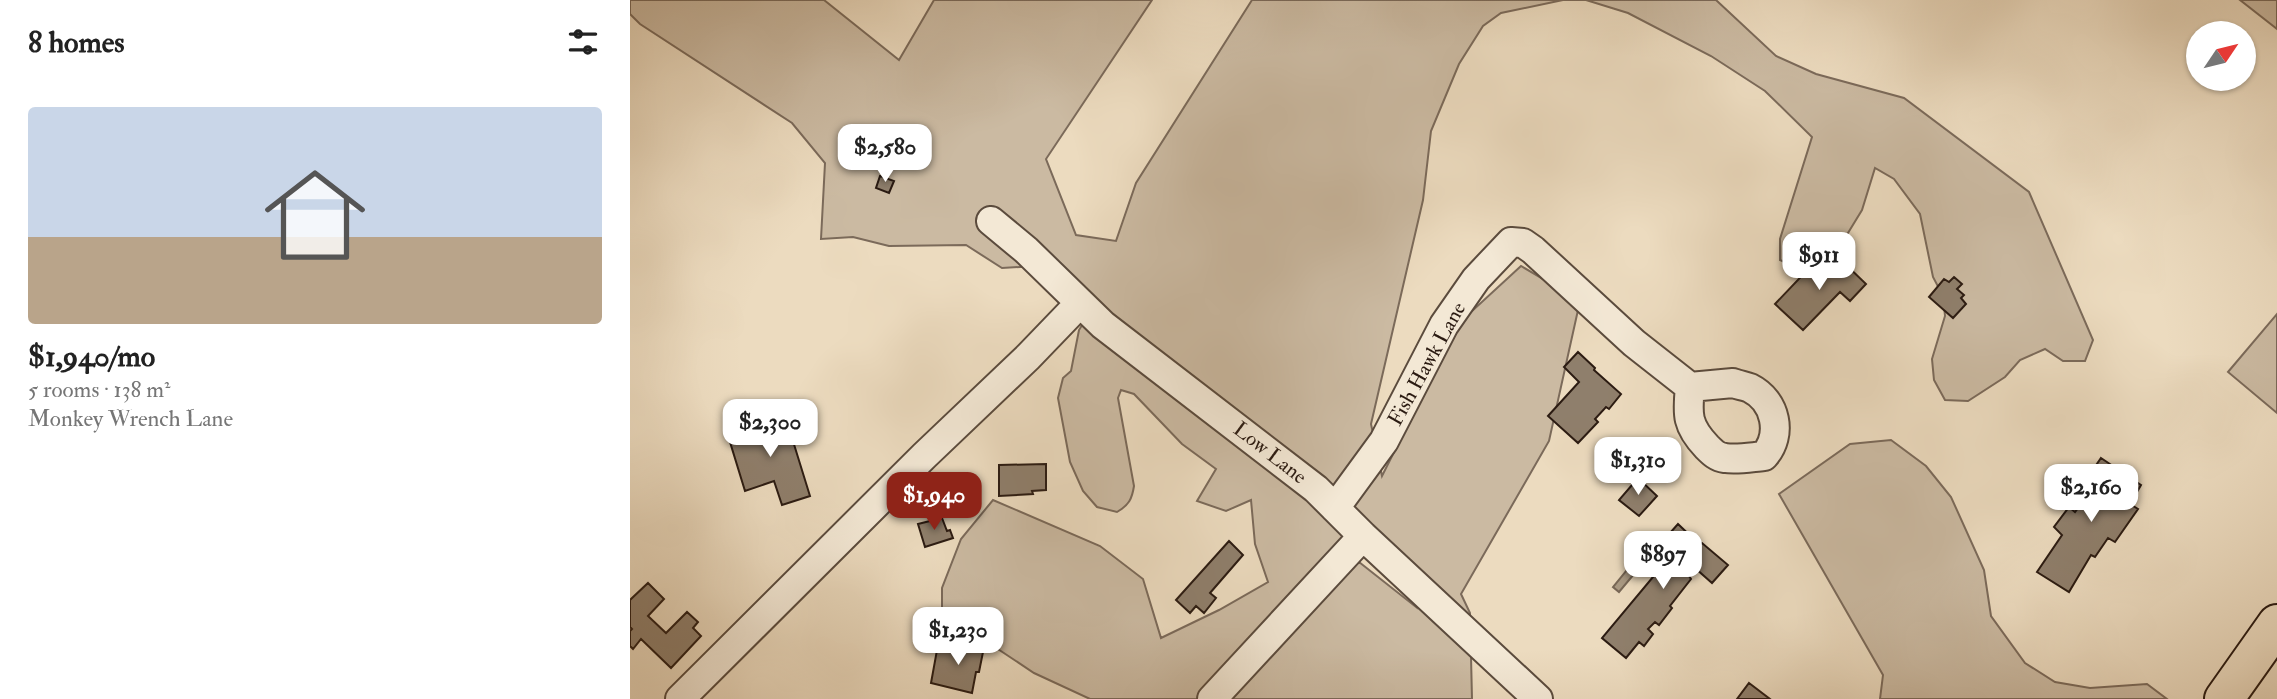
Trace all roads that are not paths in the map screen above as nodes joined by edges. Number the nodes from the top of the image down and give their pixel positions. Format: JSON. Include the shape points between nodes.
{"nodes":[{"id":1,"x":991,"y":221,"type":"dead end"},
{"id":2,"x":1080,"y":303,"type":"junction"},
{"id":3,"x":1690,"y":387,"type":"dead end"},
{"id":4,"x":1335,"y":508,"type":"junction"},
{"id":5,"x":1363,"y":537,"type":"junction"},
{"id":6,"x":2277,"y":624,"type":"edge"},
{"id":7,"x":680,"y":699,"type":"edge"},
{"id":8,"x":1212,"y":699,"type":"edge"},
{"id":9,"x":1538,"y":699,"type":"edge"},
{"id":10,"x":2224,"y":699,"type":"edge"}],
"edges":[{"from":1,"to":2,"type":"street","name":"Low Lane"},
{"from":2,"to":4,"type":"street","name":"Low Lane","via":[[1317,489]]},
{"from":2,"to":7,"type":"street"},
{"from":3,"to":4,"type":"street","name":"Fish Hawk Lane","via":[[1634,343],[1533,250],[1523,243],[1511,243],[1476,279],[1444,325],[1384,440]]},
{"from":4,"to":5,"type":"street","name":"Low Lane"},
{"from":5,"to":8,"type":"street"},
{"from":5,"to":9,"type":"street","name":"Low Lane"},
{"from":6,"to":10,"type":"main road"}]}
